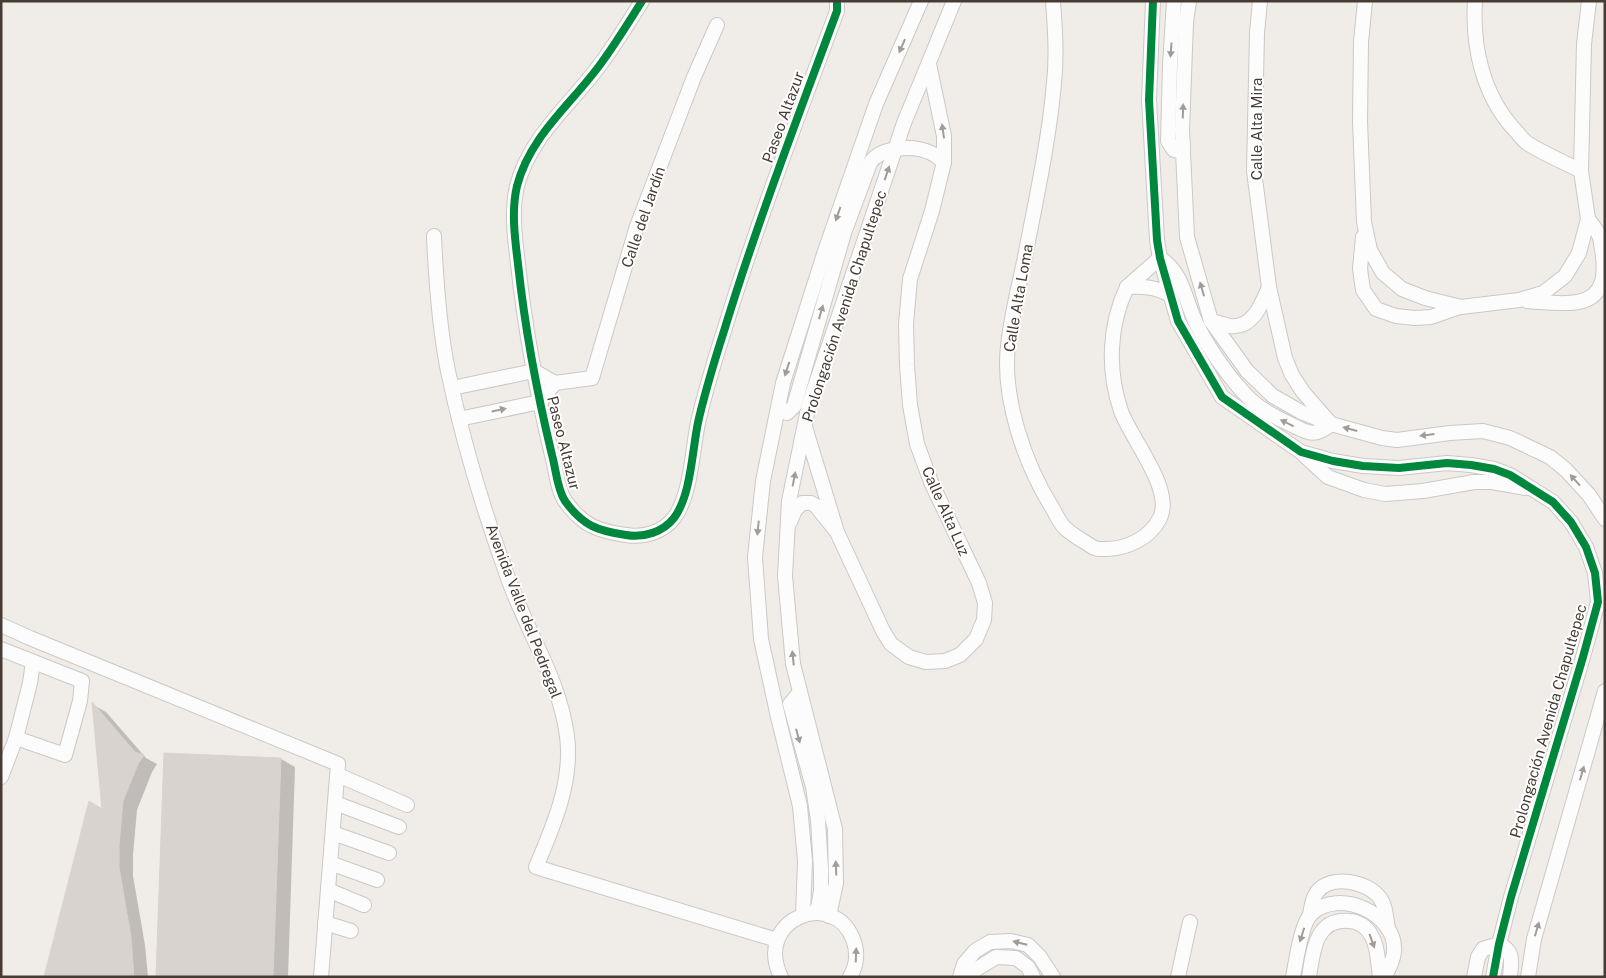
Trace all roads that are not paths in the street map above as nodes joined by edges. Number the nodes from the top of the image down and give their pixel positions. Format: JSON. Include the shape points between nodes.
{"nodes":[{"id":1,"x":642,"y":1,"type":"edge"},
{"id":2,"x":836,"y":1,"type":"edge"},
{"id":3,"x":921,"y":1,"type":"edge"},
{"id":4,"x":954,"y":1,"type":"edge"},
{"id":5,"x":1053,"y":1,"type":"edge"},
{"id":6,"x":1153,"y":1,"type":"edge"},
{"id":7,"x":1174,"y":1,"type":"edge"},
{"id":8,"x":1189,"y":1,"type":"edge"},
{"id":9,"x":1260,"y":1,"type":"edge"},
{"id":10,"x":1365,"y":1,"type":"edge"},
{"id":11,"x":1475,"y":1,"type":"edge"},
{"id":12,"x":1589,"y":1,"type":"edge"},
{"id":13,"x":717,"y":25,"type":"dead end"},
{"id":14,"x":928,"y":64,"type":"junction"},
{"id":15,"x":1183,"y":145,"type":"junction"},
{"id":16,"x":895,"y":150,"type":"junction"},
{"id":17,"x":944,"y":162,"type":"junction"},
{"id":18,"x":1582,"y":171,"type":"junction"},
{"id":19,"x":1588,"y":219,"type":"junction"},
{"id":20,"x":1364,"y":222,"type":"junction"},
{"id":21,"x":434,"y":236,"type":"dead end"},
{"id":22,"x":1160,"y":258,"type":"junction"},
{"id":23,"x":1127,"y":287,"type":"junction"},
{"id":24,"x":1269,"y":287,"type":"junction"},
{"id":25,"x":1170,"y":295,"type":"junction"},
{"id":26,"x":1519,"y":300,"type":"junction"},
{"id":27,"x":1461,"y":307,"type":"junction"},
{"id":28,"x":1211,"y":321,"type":"junction"},
{"id":29,"x":534,"y":371,"type":"junction"},
{"id":30,"x":555,"y":383,"type":"junction"},
{"id":31,"x":452,"y":388,"type":"junction"},
{"id":32,"x":540,"y":402,"type":"junction"},
{"id":33,"x":778,"y":409,"type":"junction"},
{"id":34,"x":459,"y":419,"type":"junction"},
{"id":35,"x":1331,"y":424,"type":"junction"},
{"id":36,"x":804,"y":425,"type":"junction"},
{"id":37,"x":1300,"y":452,"type":"junction"},
{"id":38,"x":1533,"y":489,"type":"junction"},
{"id":39,"x":1605,"y":519,"type":"edge"},
{"id":40,"x":787,"y":527,"type":"junction"},
{"id":41,"x":837,"y":532,"type":"junction"},
{"id":42,"x":1,"y":625,"type":"edge"},
{"id":43,"x":1,"y":649,"type":"edge"},
{"id":44,"x":33,"y":662,"type":"junction"},
{"id":45,"x":1605,"y":691,"type":"edge"},
{"id":46,"x":16,"y":738,"type":"junction"},
{"id":47,"x":338,"y":775,"type":"junction"},
{"id":48,"x":1,"y":777,"type":"edge"},
{"id":49,"x":335,"y":803,"type":"junction"},
{"id":50,"x":407,"y":805,"type":"dead end"},
{"id":51,"x":399,"y":827,"type":"dead end"},
{"id":52,"x":333,"y":834,"type":"junction"},
{"id":53,"x":389,"y":853,"type":"dead end"},
{"id":54,"x":330,"y":863,"type":"junction"},
{"id":55,"x":377,"y":880,"type":"dead end"},
{"id":56,"x":328,"y":890,"type":"junction"},
{"id":57,"x":364,"y":905,"type":"dead end"},
{"id":58,"x":816,"y":915,"type":"junction"},
{"id":59,"x":1310,"y":915,"type":"junction"},
{"id":60,"x":325,"y":922,"type":"junction"},
{"id":61,"x":1190,"y":922,"type":"dead end"},
{"id":62,"x":1389,"y":930,"type":"junction"},
{"id":63,"x":351,"y":931,"type":"dead end"},
{"id":64,"x":777,"y":940,"type":"junction"},
{"id":65,"x":1498,"y":944,"type":"junction"},
{"id":66,"x":321,"y":977,"type":"edge"},
{"id":67,"x":781,"y":977,"type":"edge"},
{"id":68,"x":850,"y":977,"type":"edge"},
{"id":69,"x":960,"y":977,"type":"edge"},
{"id":70,"x":964,"y":977,"type":"edge"},
{"id":71,"x":1033,"y":977,"type":"edge"},
{"id":72,"x":1053,"y":977,"type":"edge"},
{"id":73,"x":1178,"y":977,"type":"edge"},
{"id":74,"x":1292,"y":977,"type":"edge"},
{"id":75,"x":1309,"y":977,"type":"edge"},
{"id":76,"x":1380,"y":977,"type":"edge"},
{"id":77,"x":1385,"y":977,"type":"edge"},
{"id":78,"x":1474,"y":977,"type":"edge"},
{"id":79,"x":1493,"y":977,"type":"edge"},
{"id":80,"x":1510,"y":977,"type":"edge"},
{"id":81,"x":1528,"y":977,"type":"edge"}],
"edges":[{"from":1,"to":29,"type":"street","name":"Paseo Altazur","via":[[602,64],[534,147],[517,187],[515,232]]},
{"from":2,"to":32,"type":"street","name":"Paseo Altazur","via":[[837,11],[724,331],[699,418],[685,497],[674,519],[657,533],[632,536],[600,531],[578,517],[563,498]]},
{"from":3,"to":33,"type":"street","name":"Prolongación Avenida Chapultepec","one_way":true,"via":[[873,114],[825,251],[783,383]]},
{"from":4,"to":14,"type":"street","name":"Prolongación Avenida Chapultepec"},
{"from":5,"to":23,"type":"street","name":"Calle Alta Loma","via":[[1054,82],[1035,207],[1008,346],[1008,383],[1024,453],[1041,491],[1064,527],[1095,549],[1120,548],[1136,542],[1160,518],[1163,504],[1160,488],[1121,411],[1112,378],[1111,344],[1121,299]]},
{"from":6,"to":22,"type":"street","name":"Prolongación Avenida Chapultepec","via":[[1149,100]]},
{"from":7,"to":15,"type":"street","one_way":true,"via":[[1168,140],[1174,150],[1178,151]]},
{"from":15,"to":8,"type":"street","one_way":true},
{"from":9,"to":24,"type":"street","name":"Calle Alta Mira","via":[[1254,171]]},
{"from":10,"to":20,"type":"street","via":[[1360,121]]},
{"from":11,"to":18,"type":"street","via":[[1478,54],[1488,91],[1504,118],[1526,142]]},
{"from":12,"to":18,"type":"street","via":[[1584,44]]},
{"from":13,"to":30,"type":"street","name":"Calle del Jardín","via":[[637,226],[592,378]]},
{"from":14,"to":16,"type":"street","name":"Prolongación Avenida Chapultepec"},
{"from":17,"to":14,"type":"street","name":"Calle Alta Luz","one_way":true,"via":[[943,128]]},
{"from":28,"to":15,"type":"street","one_way":true,"via":[[1187,237]]},
{"from":16,"to":17,"type":"street","via":[[919,149]]},
{"from":33,"to":16,"type":"street","one_way":true,"via":[[787,413],[794,406],[844,233],[870,163],[878,155]]},
{"from":36,"to":16,"type":"street","name":"Prolongación Avenida Chapultepec","one_way":true},
{"from":17,"to":41,"type":"street","name":"Calle Alta Luz","via":[[910,279],[907,365],[917,444],[985,603],[984,620],[976,639],[960,655],[945,661],[926,662],[909,657],[891,644]]},
{"from":18,"to":19,"type":"street"},
{"from":19,"to":26,"type":"street","via":[[1579,253],[1565,276],[1543,293]]},
{"from":19,"to":26,"type":"street","via":[[1600,237],[1604,259],[1605,279],[1598,290],[1579,302],[1563,304]]},
{"from":20,"to":27,"type":"street","via":[[1370,250],[1383,273],[1402,289]]},
{"from":20,"to":27,"type":"street","via":[[1360,269],[1363,290],[1376,310],[1415,318],[1431,317]]},
{"from":21,"to":31,"type":"street","name":"Avenida Valle del Pedregal","via":[[437,286]]},
{"from":22,"to":23,"type":"street","name":"Calle Alta Loma"},
{"from":22,"to":25,"type":"street","name":"Prolongación Avenida Chapultepec"},
{"from":35,"to":22,"type":"street","one_way":true,"via":[[1322,432],[1310,434],[1252,401],[1218,359],[1196,322],[1178,277],[1171,265]]},
{"from":23,"to":25,"type":"street","via":[[1143,286]]},
{"from":24,"to":28,"type":"street","via":[[1258,310],[1247,323],[1232,327]]},
{"from":24,"to":35,"type":"street","name":"Calle Alta Mira","via":[[1292,375]]},
{"from":25,"to":37,"type":"street","name":"Prolongación Avenida Chapultepec","via":[[1178,321],[1222,397]]},
{"from":26,"to":27,"type":"street"},
{"from":28,"to":35,"type":"street","via":[[1247,370],[1273,396]]},
{"from":29,"to":30,"type":"street"},
{"from":29,"to":31,"type":"street"},
{"from":29,"to":32,"type":"street","name":"Paseo Altazur"},
{"from":30,"to":32,"type":"street"},
{"from":31,"to":34,"type":"street","name":"Avenida Valle del Pedregal"},
{"from":34,"to":32,"type":"street","name":"Paseo Altazur","one_way":true},
{"from":33,"to":58,"type":"street","name":"Prolongación Avenida Chapultepec","one_way":true,"via":[[763,481],[755,557],[761,639],[800,806],[805,861]]},
{"from":34,"to":64,"type":"street","name":"Avenida Valle del Pedregal","via":[[485,513],[510,583],[559,697],[567,737],[568,763],[563,791],[536,867]]},
{"from":39,"to":35,"type":"street","one_way":true,"via":[[1566,470],[1550,457],[1510,438],[1483,431],[1397,440]]},
{"from":40,"to":36,"type":"street","name":"Prolongación Avenida Chapultepec","one_way":true},
{"from":36,"to":41,"type":"street","name":"Calle Alta Luz"},
{"from":37,"to":38,"type":"street","name":"Prolongación Avenida Chapultepec","via":[[1363,466],[1471,465],[1510,474]]},
{"from":37,"to":38,"type":"street","via":[[1328,477],[1385,494],[1474,482]]},
{"from":38,"to":65,"type":"street","name":"Prolongación Avenida Chapultepec","via":[[1553,502],[1571,522],[1586,547],[1595,573],[1598,602]]},
{"from":40,"to":41,"type":"street","name":"Calle Alta Luz","via":[[795,510],[802,503],[811,503]]},
{"from":58,"to":40,"type":"street","name":"Prolongación Avenida Chapultepec","one_way":true,"via":[[836,883],[834,829],[793,664],[785,576]]},
{"from":42,"to":47,"type":"street","via":[[338,764]]},
{"from":43,"to":44,"type":"street"},
{"from":44,"to":46,"type":"street"},
{"from":44,"to":46,"type":"street","via":[[82,680],[80,701],[65,755]]},
{"from":81,"to":45,"type":"street","one_way":true,"via":[[1534,939]]},
{"from":46,"to":48,"type":"street"},
{"from":47,"to":49,"type":"street"},
{"from":47,"to":50,"type":"street"},
{"from":49,"to":51,"type":"street"},
{"from":49,"to":52,"type":"street"},
{"from":52,"to":53,"type":"street"},
{"from":52,"to":54,"type":"street"},
{"from":54,"to":55,"type":"street"},
{"from":54,"to":56,"type":"street"},
{"from":56,"to":57,"type":"street"},
{"from":56,"to":60,"type":"street"},
{"from":58,"to":64,"type":"street","via":[[792,920]]},
{"from":68,"to":58,"type":"street","one_way":true,"via":[[856,962],[856,947],[851,934],[842,923]]},
{"from":59,"to":62,"type":"street","via":[[1322,906],[1336,902],[1351,904],[1368,910]]},
{"from":59,"to":62,"type":"street","via":[[1317,892],[1325,886],[1333,882],[1357,883],[1381,899]]},
{"from":59,"to":74,"type":"street","one_way":true},
{"from":60,"to":63,"type":"street"},
{"from":60,"to":66,"type":"street"},
{"from":61,"to":73,"type":"street"},
{"from":62,"to":77,"type":"street","via":[[1394,951]]},
{"from":64,"to":67,"type":"street","via":[[775,965]]},
{"from":65,"to":78,"type":"street","via":[[1483,949]]},
{"from":65,"to":79,"type":"street","name":"Prolongación Avenida Chapultepec"},
{"from":65,"to":80,"type":"street","via":[[1510,953]]},
{"from":72,"to":69,"type":"street","one_way":true,"via":[[1028,945],[1010,941],[990,942],[974,951],[964,964]]},
{"from":70,"to":71,"type":"street","via":[[996,957],[1016,958],[1028,967]]},
{"from":75,"to":76,"type":"street","one_way":true,"via":[[1314,947],[1322,932],[1330,924],[1345,920],[1360,924],[1372,935]]}]}
